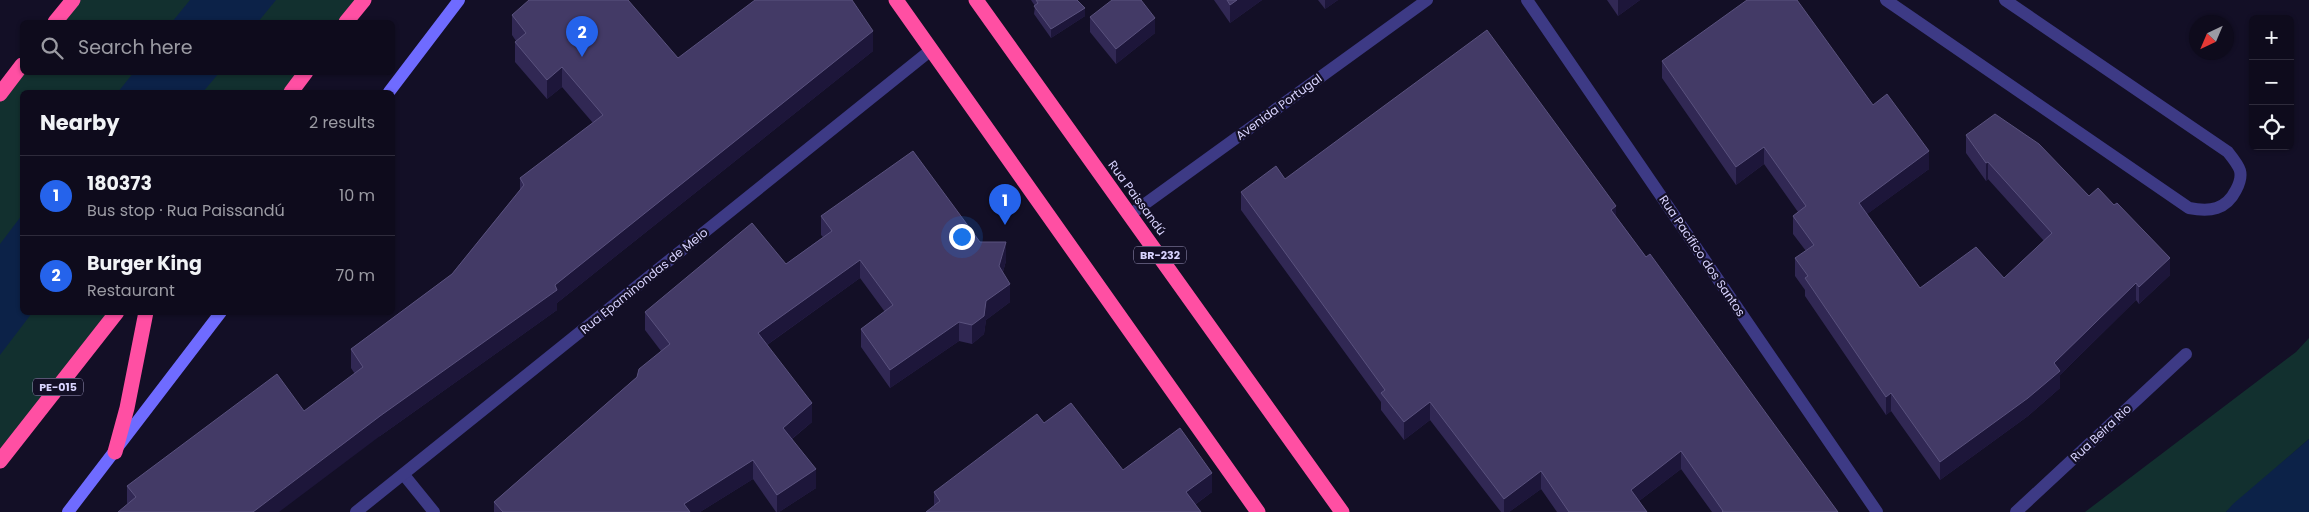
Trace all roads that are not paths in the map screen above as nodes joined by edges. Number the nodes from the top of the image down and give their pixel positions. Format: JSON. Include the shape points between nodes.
{"nodes":[{"id":1,"x":73,"y":0,"type":"edge"},
{"id":2,"x":364,"y":0,"type":"edge"},
{"id":3,"x":459,"y":0,"type":"edge"},
{"id":4,"x":896,"y":0,"type":"edge"},
{"id":5,"x":976,"y":0,"type":"edge"},
{"id":6,"x":1427,"y":0,"type":"edge"},
{"id":7,"x":1527,"y":0,"type":"edge"},
{"id":8,"x":1886,"y":0,"type":"edge"},
{"id":9,"x":2005,"y":0,"type":"edge"},
{"id":10,"x":57,"y":20,"type":"edge"},
{"id":11,"x":348,"y":20,"type":"edge"},
{"id":12,"x":932,"y":50,"type":"junction"},
{"id":13,"x":20,"y":68,"type":"edge"},
{"id":14,"x":304,"y":75,"type":"edge"},
{"id":15,"x":292,"y":90,"type":"edge"},
{"id":16,"x":391,"y":90,"type":"edge"},
{"id":17,"x":0,"y":94,"type":"edge"},
{"id":18,"x":1131,"y":214,"type":"junction"},
{"id":19,"x":115,"y":315,"type":"edge"},
{"id":20,"x":145,"y":315,"type":"edge"},
{"id":21,"x":219,"y":315,"type":"edge"},
{"id":22,"x":2186,"y":354,"type":"dead end"},
{"id":23,"x":114,"y":452,"type":"junction"},
{"id":24,"x":0,"y":461,"type":"edge"},
{"id":25,"x":404,"y":475,"type":"junction"},
{"id":26,"x":68,"y":512,"type":"edge"},
{"id":27,"x":356,"y":512,"type":"edge"},
{"id":28,"x":434,"y":512,"type":"edge"},
{"id":29,"x":1258,"y":512,"type":"edge"},
{"id":30,"x":1342,"y":512,"type":"edge"},
{"id":31,"x":1877,"y":512,"type":"edge"},
{"id":32,"x":2016,"y":512,"type":"edge"}],
"edges":[{"from":1,"to":10,"type":"highway"},
{"from":2,"to":11,"type":"highway"},
{"from":3,"to":16,"type":"main road"},
{"from":4,"to":12,"type":"highway"},
{"from":5,"to":18,"type":"highway","name":"Rua Paissandú","number":"BR-232"},
{"from":6,"to":18,"type":"street","name":"Avenida Portugal"},
{"from":7,"to":31,"type":"street","name":"Rua Pacífico dos Santos"},
{"from":8,"to":9,"type":"street","via":[[2189,208],[2212,210],[2226,205],[2241,180],[2240,170],[2228,152]]},
{"from":12,"to":25,"type":"street","name":"Rua Epaminondas de Melo"},
{"from":12,"to":29,"type":"highway"},
{"from":13,"to":17,"type":"highway"},
{"from":14,"to":15,"type":"highway"},
{"from":18,"to":30,"type":"highway","name":"Rua Paissandú","number":"BR-232"},
{"from":19,"to":24,"type":"highway","number":"PE-015"},
{"from":20,"to":23,"type":"highway"},
{"from":21,"to":23,"type":"main road"},
{"from":22,"to":32,"type":"street","name":"Rua Beira Rio"},
{"from":23,"to":26,"type":"main road"},
{"from":25,"to":27,"type":"street","name":"Rua Epaminondas de Melo"},
{"from":25,"to":28,"type":"street"}]}
